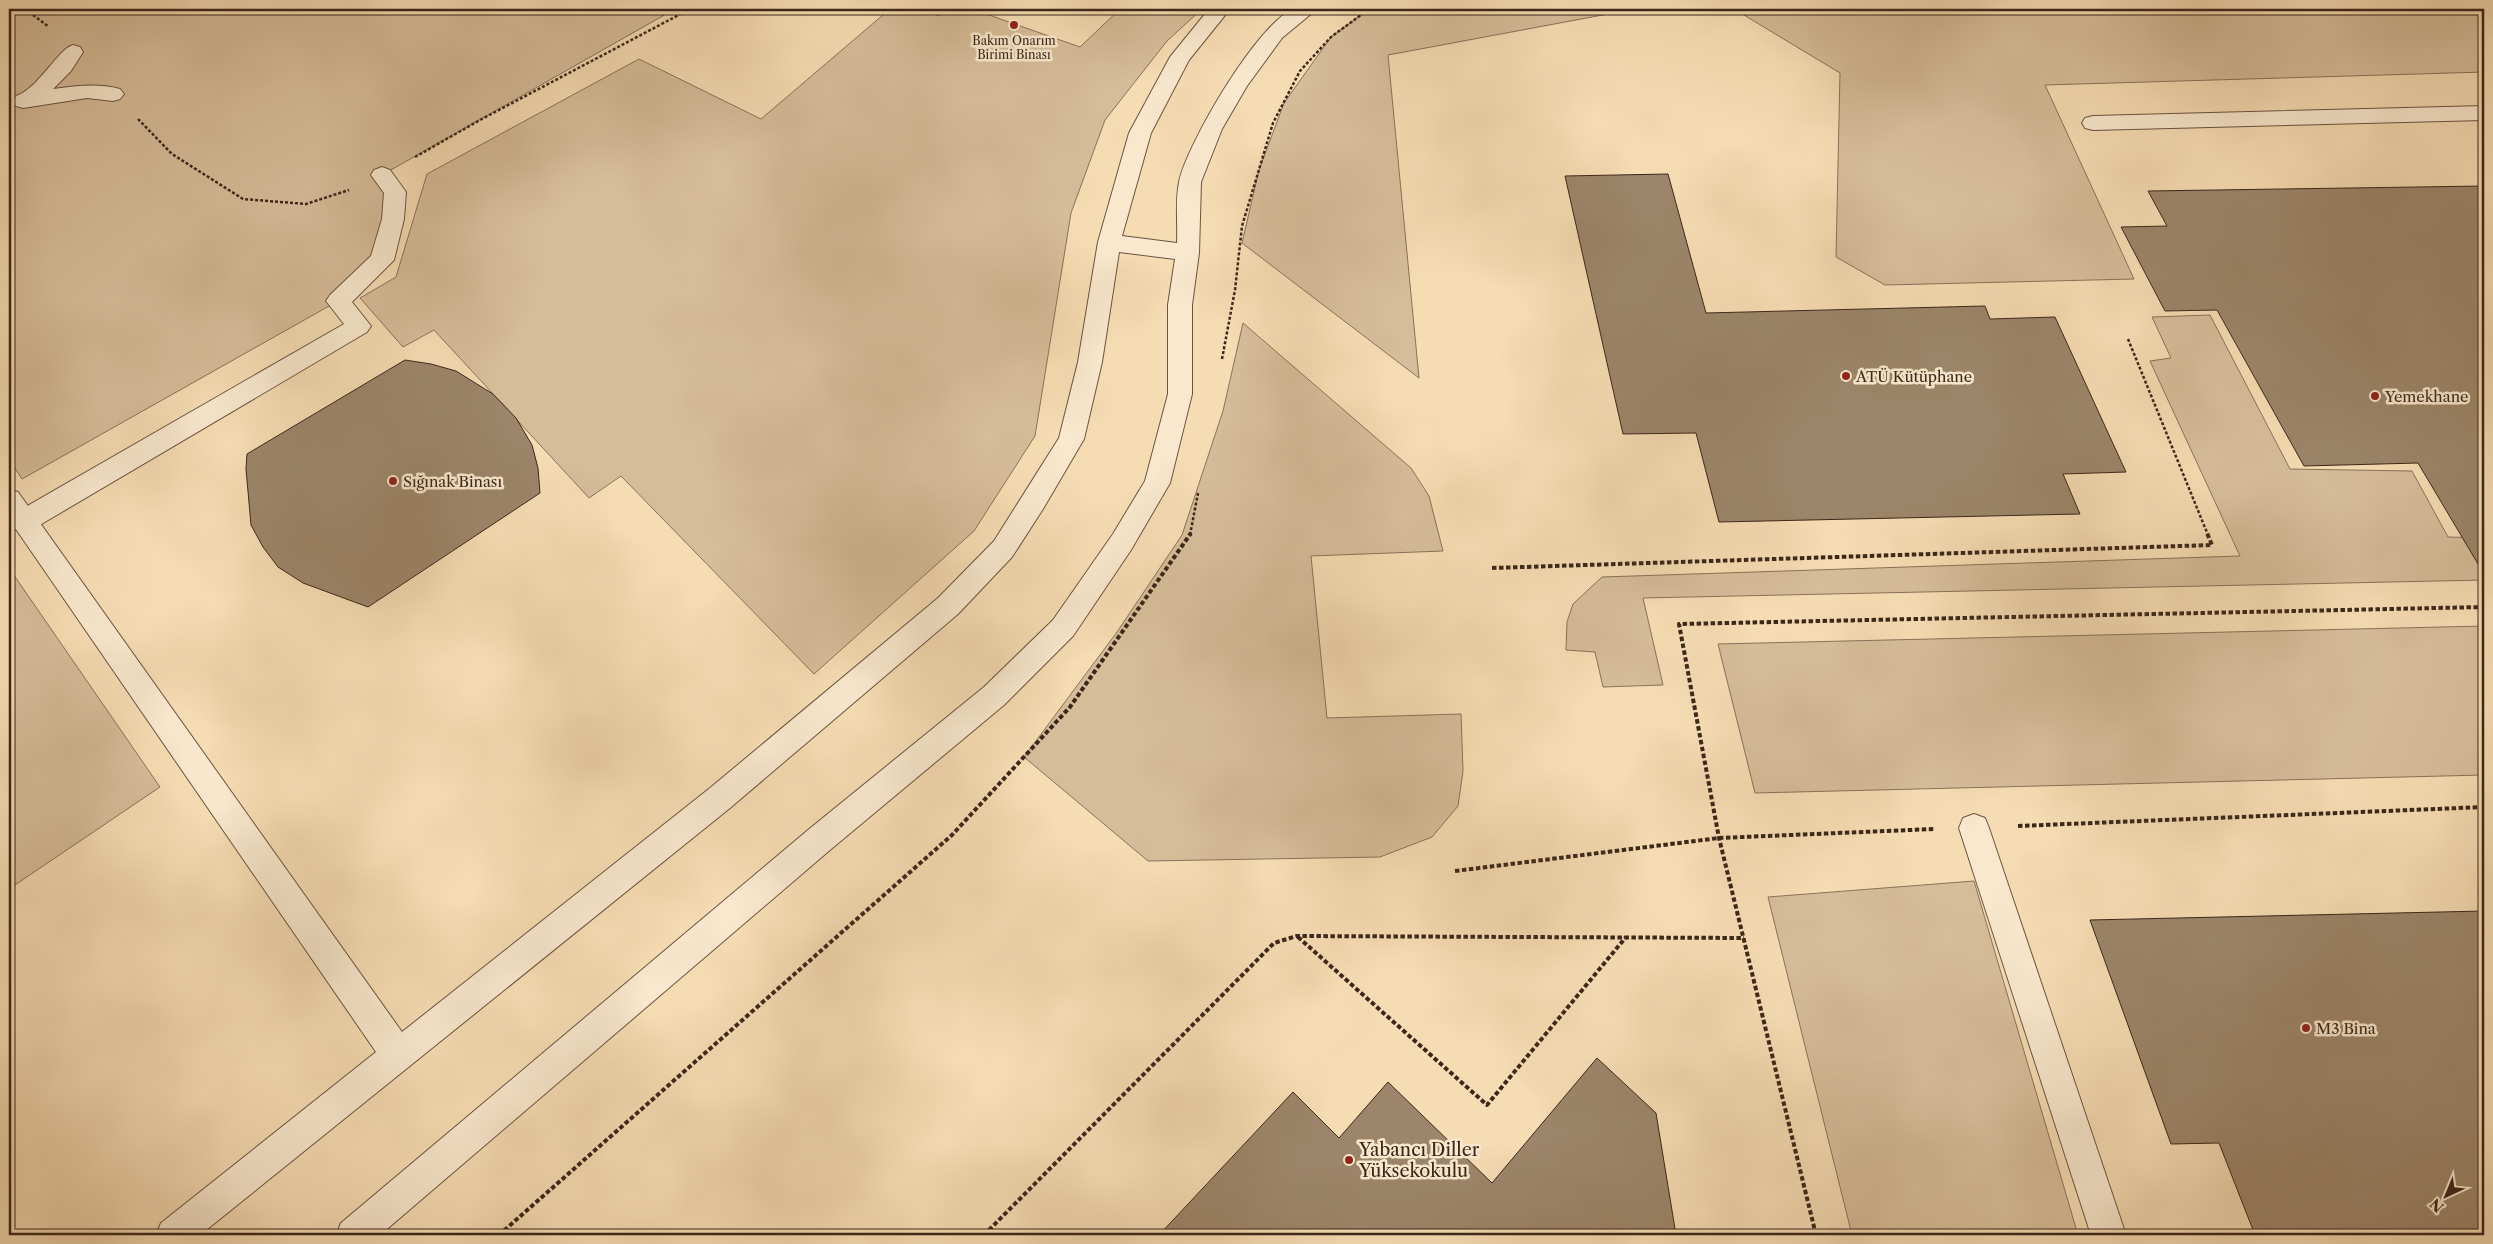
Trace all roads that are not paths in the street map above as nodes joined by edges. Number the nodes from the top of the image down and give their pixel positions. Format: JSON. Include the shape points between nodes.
{"nodes":[{"id":1,"x":1220,"y":9,"type":"edge"},
{"id":2,"x":1308,"y":9,"type":"edge"},
{"id":3,"x":73,"y":52,"type":"road end"},
{"id":4,"x":113,"y":94,"type":"road end"},
{"id":5,"x":16,"y":104,"type":"edge"},
{"id":6,"x":2484,"y":113,"type":"edge"},
{"id":7,"x":2093,"y":123,"type":"dead end"},
{"id":8,"x":382,"y":175,"type":"road end"},
{"id":9,"x":1109,"y":242,"type":"junction"},
{"id":10,"x":1188,"y":253,"type":"junction"},
{"id":11,"x":17,"y":510,"type":"edge"},
{"id":12,"x":1974,"y":828,"type":"dead end"},
{"id":13,"x":398,"y":1055,"type":"junction"},
{"id":14,"x":173,"y":1235,"type":"edge"},
{"id":15,"x":353,"y":1235,"type":"edge"},
{"id":16,"x":2109,"y":1235,"type":"edge"}],
"edges":[{"from":1,"to":9,"type":"street","via":[[1180,57],[1140,133]]},
{"from":2,"to":10,"type":"street","via":[[1275,33],[1211,129],[1190,182]]},
{"from":3,"to":5,"type":"street","via":[[48,84]]},
{"from":4,"to":5,"type":"street","via":[[87,91]]},
{"from":6,"to":7,"type":"street"},
{"from":8,"to":11,"type":"street","via":[[395,192],[393,219],[382,260],[338,302],[360,326]]},
{"from":9,"to":10,"type":"street"},
{"from":9,"to":13,"type":"street","via":[[1090,362],[1071,439],[1003,549],[948,606],[869,675]]},
{"from":10,"to":15,"type":"street","via":[[1180,305],[1180,394],[1157,483],[1122,542],[1063,628],[994,696],[826,834]]},
{"from":11,"to":13,"type":"street"},
{"from":12,"to":16,"type":"street"},
{"from":13,"to":14,"type":"street"}]}
